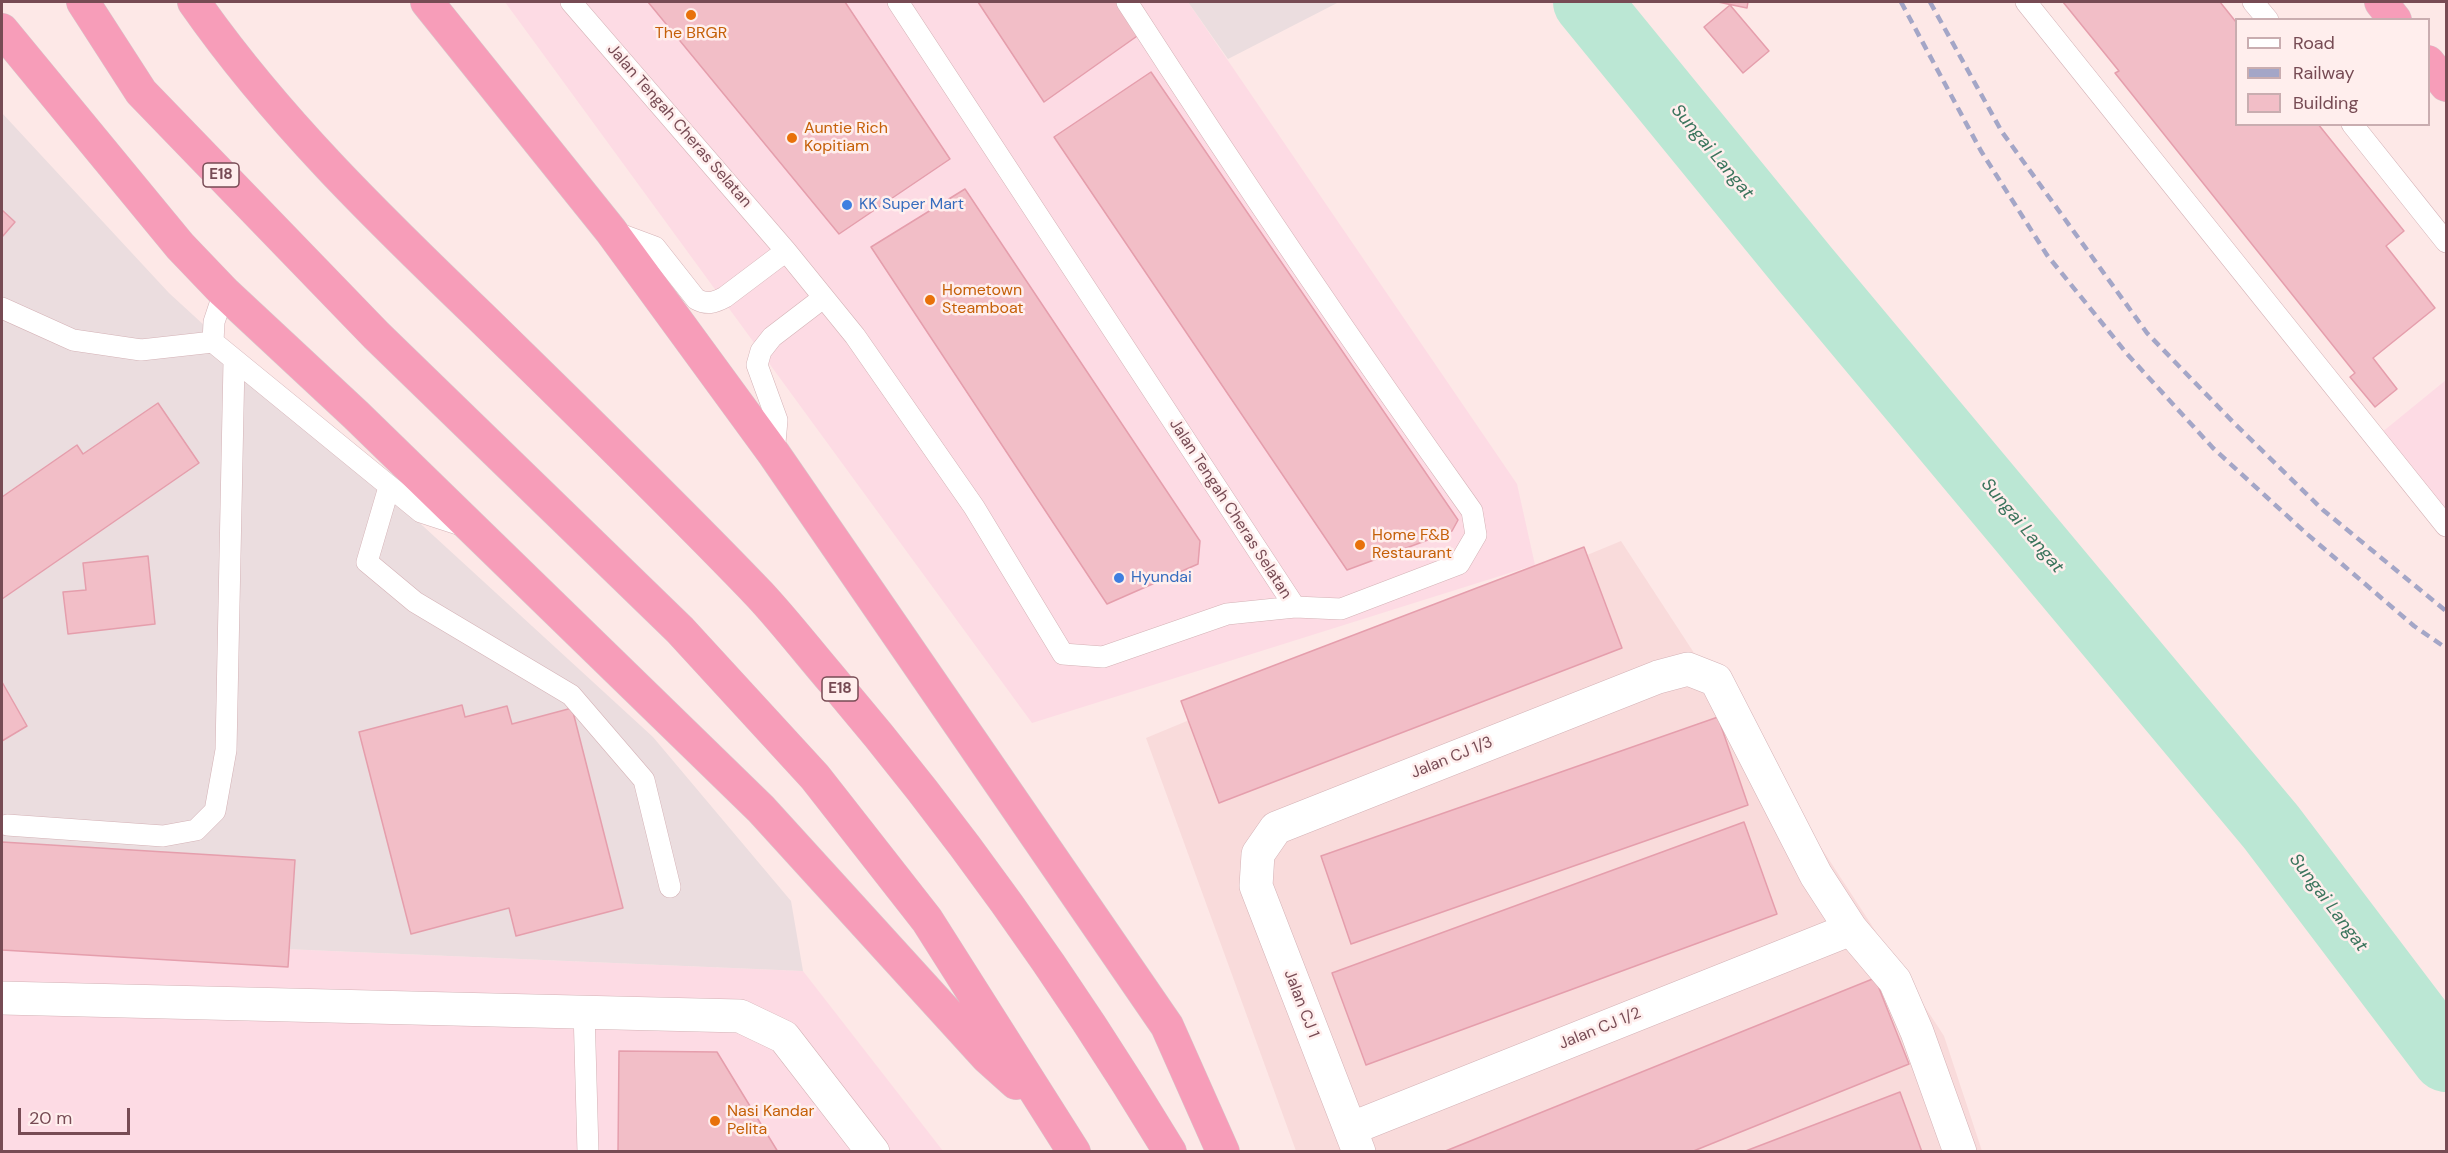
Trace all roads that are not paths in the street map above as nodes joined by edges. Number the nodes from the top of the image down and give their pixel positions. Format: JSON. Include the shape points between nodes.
{"nodes":[{"id":1,"x":83,"y":2,"type":"edge"},
{"id":2,"x":194,"y":2,"type":"edge"},
{"id":3,"x":427,"y":2,"type":"edge"},
{"id":4,"x":571,"y":2,"type":"edge"},
{"id":5,"x":898,"y":2,"type":"edge"},
{"id":6,"x":1127,"y":2,"type":"edge"},
{"id":7,"x":2026,"y":2,"type":"edge"},
{"id":8,"x":2253,"y":2,"type":"edge"},
{"id":9,"x":2381,"y":2,"type":"edge"},
{"id":10,"x":2266,"y":18,"type":"edge"},
{"id":11,"x":2393,"y":18,"type":"edge"},
{"id":12,"x":2,"y":30,"type":"edge"},
{"id":13,"x":2430,"y":65,"type":"edge"},
{"id":14,"x":2446,"y":85,"type":"edge"},
{"id":15,"x":2354,"y":126,"type":"edge"},
{"id":16,"x":611,"y":231,"type":"junction"},
{"id":17,"x":2446,"y":242,"type":"edge"},
{"id":18,"x":786,"y":251,"type":"junction"},
{"id":19,"x":224,"y":292,"type":"junction"},
{"id":20,"x":823,"y":298,"type":"junction"},
{"id":21,"x":2,"y":308,"type":"edge"},
{"id":22,"x":213,"y":342,"type":"junction"},
{"id":23,"x":234,"y":362,"type":"junction"},
{"id":24,"x":774,"y":454,"type":"junction"},
{"id":25,"x":390,"y":487,"type":"junction"},
{"id":26,"x":2446,"y":526,"type":"edge"},
{"id":27,"x":473,"y":529,"type":"junction"},
{"id":28,"x":1295,"y":607,"type":"junction"},
{"id":29,"x":7,"y":825,"type":"dead end"},
{"id":30,"x":1258,"y":854,"type":"joint"},
{"id":31,"x":670,"y":887,"type":"dead end"},
{"id":32,"x":1851,"y":929,"type":"junction"},
{"id":33,"x":2,"y":998,"type":"edge"},
{"id":34,"x":584,"y":1010,"type":"junction"},
{"id":35,"x":1048,"y":1112,"type":"junction"},
{"id":36,"x":1354,"y":1140,"type":"edge"},
{"id":37,"x":588,"y":1152,"type":"edge"},
{"id":38,"x":873,"y":1152,"type":"edge"},
{"id":39,"x":1074,"y":1152,"type":"edge"},
{"id":40,"x":1170,"y":1152,"type":"edge"},
{"id":41,"x":1223,"y":1152,"type":"edge"},
{"id":42,"x":1960,"y":1152,"type":"edge"}],
"edges":[{"from":1,"to":35,"type":"highway","number":"E18","via":[[141,92],[376,335],[680,630],[815,777],[927,920]]},
{"from":2,"to":40,"type":"highway","number":"E18","via":[[225,45],[330,168],[762,598],[901,761],[1015,913],[1120,1069]]},
{"from":3,"to":16,"type":"highway"},
{"from":4,"to":18,"type":"lane","name":"Jalan Tengah Cheras Selatan"},
{"from":5,"to":28,"type":"lane","name":"Jalan Tengah Cheras Selatan"},
{"from":6,"to":28,"type":"lane","via":[[1472,511],[1476,535],[1459,564],[1341,609]]},
{"from":7,"to":26,"type":"lane"},
{"from":8,"to":10,"type":"lane"},
{"from":9,"to":11,"type":"highway"},
{"from":12,"to":19,"type":"highway","via":[[180,246]]},
{"from":13,"to":14,"type":"highway"},
{"from":15,"to":17,"type":"lane"},
{"from":16,"to":18,"type":"lane","via":[[655,247],[705,304],[725,297]]},
{"from":16,"to":24,"type":"highway"},
{"from":18,"to":20,"type":"lane","name":"Jalan Tengah Cheras Selatan"},
{"from":19,"to":22,"type":"lane","via":[[214,322]]},
{"from":19,"to":27,"type":"highway"},
{"from":20,"to":24,"type":"lane","via":[[772,337],[761,351],[757,365],[777,420]]},
{"from":20,"to":28,"type":"lane","name":"Jalan Tengah Cheras Selatan","via":[[855,336],[974,507],[1063,654],[1103,657],[1227,614]]},
{"from":21,"to":22,"type":"lane","via":[[73,340],[141,350]]},
{"from":22,"to":23,"type":"lane"},
{"from":23,"to":25,"type":"lane"},
{"from":23,"to":29,"type":"lane","via":[[226,750],[215,811],[196,830],[163,836]]},
{"from":24,"to":41,"type":"highway","via":[[1167,1026]]},
{"from":25,"to":27,"type":"lane","via":[[421,512]]},
{"from":25,"to":31,"type":"lane","via":[[366,562],[415,602],[571,695],[644,780]]},
{"from":27,"to":35,"type":"highway","via":[[761,809],[987,1057]]},
{"from":30,"to":32,"type":"street","name":"Jalan CJ 1/3","via":[[1276,828],[1658,677],[1688,669],[1716,680],[1816,874]]},
{"from":30,"to":36,"type":"street","name":"Jalan CJ 1","via":[[1256,886]]},
{"from":32,"to":36,"type":"street","name":"Jalan CJ 1/2"},
{"from":32,"to":42,"type":"street","name":"Jalan CJ 1/3","via":[[1895,981]]},
{"from":33,"to":34,"type":"street"},
{"from":34,"to":37,"type":"lane"},
{"from":34,"to":38,"type":"street","via":[[740,1016],[784,1037]]},
{"from":35,"to":39,"type":"highway","number":"E18"}]}
